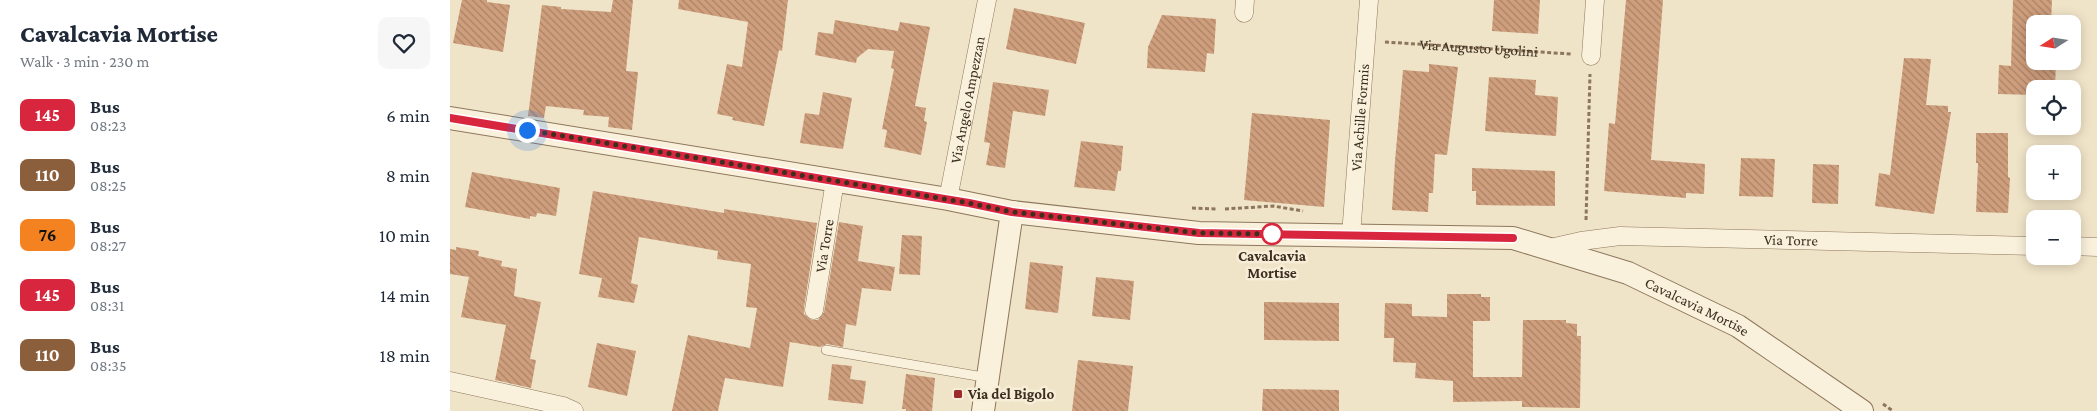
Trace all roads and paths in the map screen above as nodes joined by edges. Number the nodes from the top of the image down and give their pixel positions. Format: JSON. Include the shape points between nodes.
{"nodes":[{"id":1,"x":987,"y":0,"type":"edge"},
{"id":2,"x":1369,"y":0,"type":"edge"},
{"id":3,"x":1595,"y":0,"type":"edge"},
{"id":4,"x":1366,"y":41,"type":"junction"},
{"id":5,"x":1591,"y":56,"type":"junction"},
{"id":6,"x":450,"y":118,"type":"edge"},
{"id":7,"x":835,"y":181,"type":"junction"},
{"id":8,"x":948,"y":199,"type":"junction"},
{"id":9,"x":1185,"y":207,"type":"dead end"},
{"id":10,"x":1012,"y":212,"type":"junction"},
{"id":11,"x":1312,"y":212,"type":"dead end"},
{"id":12,"x":1587,"y":226,"type":"dead end"},
{"id":13,"x":1351,"y":236,"type":"junction"},
{"id":14,"x":2026,"y":246,"type":"edge"},
{"id":15,"x":2081,"y":246,"type":"edge"},
{"id":16,"x":2097,"y":247,"type":"edge"},
{"id":17,"x":1550,"y":248,"type":"junction"},
{"id":18,"x":814,"y":310,"type":"dead end"},
{"id":19,"x":826,"y":350,"type":"dead end"},
{"id":20,"x":989,"y":378,"type":"junction"},
{"id":21,"x":450,"y":381,"type":"edge"},
{"id":22,"x":566,"y":409,"type":"edge"},
{"id":23,"x":983,"y":411,"type":"edge"},
{"id":24,"x":1862,"y":411,"type":"edge"}],
"edges":[{"from":1,"to":8,"type":"street","name":"Via Angelo Ampezzan"},
{"from":2,"to":4,"type":"street","name":"Via Achille Formis"},
{"from":3,"to":5,"type":"street"},
{"from":4,"to":5,"type":"path","name":"Via Augusto Ugolini"},
{"from":4,"to":13,"type":"street","name":"Via Achille Formis"},
{"from":5,"to":12,"type":"path","via":[[1584,217]]},
{"from":6,"to":7,"type":"street"},
{"from":7,"to":8,"type":"street"},
{"from":7,"to":18,"type":"street","name":"Via Torre"},
{"from":8,"to":10,"type":"street"},
{"from":9,"to":11,"type":"path","via":[[1272,206]]},
{"from":10,"to":13,"type":"street","via":[[1199,233]]},
{"from":10,"to":20,"type":"street"},
{"from":13,"to":17,"type":"street","name":"Cavalcavia Mortise","via":[[1513,238]]},
{"from":14,"to":17,"type":"street","name":"Via Torre","via":[[1620,236]]},
{"from":15,"to":16,"type":"street"},
{"from":17,"to":24,"type":"street","name":"Cavalcavia Mortise","via":[[1628,273],[1738,326]]},
{"from":19,"to":20,"type":"lane"},
{"from":20,"to":23,"type":"street"},
{"from":21,"to":22,"type":"street"}]}
